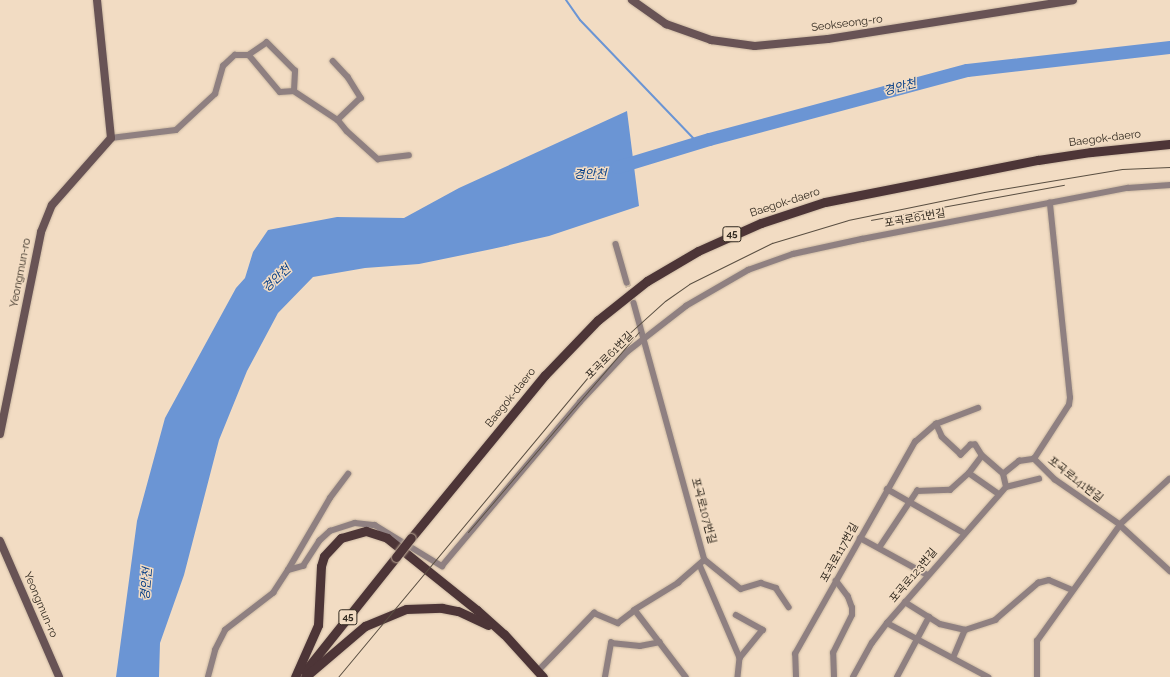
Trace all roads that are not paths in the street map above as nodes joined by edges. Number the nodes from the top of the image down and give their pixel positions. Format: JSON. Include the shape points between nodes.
{"nodes":[{"id":1,"x":97,"y":0,"type":"edge"},
{"id":2,"x":632,"y":0,"type":"edge"},
{"id":3,"x":1073,"y":0,"type":"edge"},
{"id":4,"x":249,"y":56,"type":"junction"},
{"id":5,"x":333,"y":61,"type":"dead end"},
{"id":6,"x":294,"y":91,"type":"junction"},
{"id":7,"x":338,"y":120,"type":"junction"},
{"id":8,"x":111,"y":138,"type":"junction"},
{"id":9,"x":1170,"y":144,"type":"edge"},
{"id":10,"x":409,"y":155,"type":"dead end"},
{"id":11,"x":1170,"y":185,"type":"edge"},
{"id":12,"x":1050,"y":203,"type":"junction"},
{"id":13,"x":616,"y":244,"type":"dead end"},
{"id":14,"x":627,"y":282,"type":"tunnel mouth"},
{"id":15,"x":634,"y":303,"type":"tunnel mouth"},
{"id":16,"x":644,"y":337,"type":"junction"},
{"id":17,"x":978,"y":408,"type":"dead end"},
{"id":18,"x":936,"y":424,"type":"junction"},
{"id":19,"x":0,"y":434,"type":"edge"},
{"id":20,"x":982,"y":456,"type":"junction"},
{"id":21,"x":1034,"y":459,"type":"junction"},
{"id":22,"x":969,"y":473,"type":"junction"},
{"id":23,"x":348,"y":474,"type":"dead end"},
{"id":24,"x":1003,"y":474,"type":"junction"},
{"id":25,"x":1039,"y":479,"type":"dead end"},
{"id":26,"x":1170,"y":480,"type":"edge"},
{"id":27,"x":1006,"y":487,"type":"junction"},
{"id":28,"x":887,"y":489,"type":"junction"},
{"id":29,"x":999,"y":494,"type":"junction"},
{"id":30,"x":909,"y":501,"type":"junction"},
{"id":31,"x":1120,"y":525,"type":"junction"},
{"id":32,"x":964,"y":533,"type":"junction"},
{"id":33,"x":860,"y":538,"type":"junction"},
{"id":34,"x":0,"y":541,"type":"edge"},
{"id":35,"x":879,"y":548,"type":"junction"},
{"id":36,"x":705,"y":560,"type":"junction"},
{"id":37,"x":700,"y":565,"type":"junction"},
{"id":38,"x":288,"y":570,"type":"junction"},
{"id":39,"x":1170,"y":571,"type":"edge"},
{"id":40,"x":928,"y":575,"type":"junction"},
{"id":41,"x":836,"y":581,"type":"junction"},
{"id":42,"x":1072,"y":590,"type":"junction"},
{"id":43,"x":905,"y":602,"type":"junction"},
{"id":44,"x":789,"y":607,"type":"dead end"},
{"id":45,"x":635,"y":610,"type":"junction"},
{"id":46,"x":736,"y":615,"type":"dead end"},
{"id":47,"x":929,"y":617,"type":"junction"},
{"id":48,"x":887,"y":623,"type":"junction"},
{"id":49,"x":965,"y":630,"type":"junction"},
{"id":50,"x":504,"y":634,"type":"junction"},
{"id":51,"x":917,"y":640,"type":"junction"},
{"id":52,"x":660,"y":642,"type":"junction"},
{"id":53,"x":740,"y":658,"type":"junction"},
{"id":54,"x":953,"y":658,"type":"junction"},
{"id":55,"x":541,"y":674,"type":"edge"},
{"id":56,"x":59,"y":677,"type":"edge"},
{"id":57,"x":208,"y":677,"type":"edge"},
{"id":58,"x":295,"y":677,"type":"edge"},
{"id":59,"x":300,"y":677,"type":"edge"},
{"id":60,"x":305,"y":677,"type":"edge"},
{"id":61,"x":605,"y":677,"type":"edge"},
{"id":62,"x":686,"y":677,"type":"edge"},
{"id":63,"x":738,"y":677,"type":"edge"},
{"id":64,"x":796,"y":677,"type":"edge"},
{"id":65,"x":834,"y":677,"type":"edge"},
{"id":66,"x":853,"y":677,"type":"edge"},
{"id":67,"x":897,"y":677,"type":"edge"},
{"id":68,"x":988,"y":677,"type":"edge"},
{"id":69,"x":1037,"y":677,"type":"edge"}],
"edges":[{"from":1,"to":8,"type":"street"},
{"from":2,"to":3,"type":"street","name":"Seokseong-ro","via":[[666,24],[710,40],[755,46],[828,39]]},
{"from":4,"to":6,"type":"street","via":[[280,92]]},
{"from":4,"to":6,"type":"street","via":[[267,42],[295,72]]},
{"from":4,"to":8,"type":"street","via":[[235,55],[223,66],[215,94],[176,130]]},
{"from":5,"to":7,"type":"street","via":[[348,77],[361,98]]},
{"from":6,"to":7,"type":"street"},
{"from":7,"to":10,"type":"street","via":[[378,159]]},
{"from":8,"to":19,"type":"street","name":"Yeongmun-ro","via":[[52,205],[41,232]]},
{"from":9,"to":59,"type":"main road","name":"Baegok-daero","number":"45","bridge":true,"via":[[1046,159],[825,202],[761,223],[704,248],[647,282],[598,320],[545,375]]},
{"from":11,"to":12,"type":"street","name":"포곡로61번길","via":[[1128,188]]},
{"from":12,"to":16,"type":"street","name":"포곡로61번길","via":[[793,254],[748,270],[722,284],[686,306]]},
{"from":12,"to":21,"type":"street","name":"포곡로141번길","via":[[1070,398],[1069,405]]},
{"from":13,"to":14,"type":"street"},
{"from":15,"to":16,"type":"street","name":"포곡로107번길"},
{"from":16,"to":36,"type":"street","name":"포곡로107번길"},
{"from":16,"to":38,"type":"street","name":"포곡로61번길","via":[[580,402],[442,566],[376,525],[355,523],[324,534],[303,566]]},
{"from":17,"to":18,"type":"street","name":"포곡로117번길"},
{"from":18,"to":20,"type":"street","via":[[942,437],[956,452],[961,454],[975,445]]},
{"from":18,"to":28,"type":"street","name":"포곡로117번길","via":[[915,442]]},
{"from":20,"to":22,"type":"street"},
{"from":20,"to":24,"type":"street"},
{"from":21,"to":24,"type":"street","via":[[1019,461]]},
{"from":21,"to":31,"type":"street","name":"포곡로141번길","via":[[1055,480]]},
{"from":22,"to":29,"type":"street"},
{"from":22,"to":30,"type":"street","via":[[950,490],[917,491]]},
{"from":23,"to":38,"type":"street","via":[[330,498]]},
{"from":24,"to":27,"type":"street"},
{"from":25,"to":27,"type":"street"},
{"from":26,"to":31,"type":"street"},
{"from":27,"to":29,"type":"street","name":"포곡로123번길"},
{"from":28,"to":30,"type":"street"},
{"from":28,"to":33,"type":"street","name":"포곡로117번길"},
{"from":29,"to":32,"type":"street","name":"포곡로123번길"},
{"from":30,"to":32,"type":"street"},
{"from":30,"to":35,"type":"street"},
{"from":31,"to":39,"type":"street","name":"포곡로141번길"},
{"from":31,"to":42,"type":"street"},
{"from":32,"to":40,"type":"street","name":"포곡로123번길"},
{"from":33,"to":35,"type":"street"},
{"from":33,"to":41,"type":"street","name":"포곡로117번길"},
{"from":34,"to":56,"type":"street","name":"Yeongmun-ro"},
{"from":35,"to":40,"type":"street"},
{"from":36,"to":37,"type":"street","name":"포곡로107번길"},
{"from":36,"to":44,"type":"street","via":[[741,589],[761,583],[776,588],[783,594]]},
{"from":37,"to":45,"type":"street","name":"포곡로107번길","via":[[668,591]]},
{"from":37,"to":53,"type":"street"},
{"from":38,"to":57,"type":"street","via":[[273,593],[225,630],[215,650]]},
{"from":40,"to":43,"type":"street","name":"포곡로123번길"},
{"from":41,"to":64,"type":"street","name":"포곡로117번길","via":[[794,654]]},
{"from":41,"to":65,"type":"street","via":[[848,597],[852,615],[833,653]]},
{"from":42,"to":49,"type":"street","via":[[1049,580],[1038,583],[995,620]]},
{"from":42,"to":69,"type":"street","via":[[1037,641]]},
{"from":43,"to":47,"type":"street"},
{"from":43,"to":48,"type":"street","name":"포곡로123번길"},
{"from":45,"to":52,"type":"street"},
{"from":45,"to":55,"type":"street","name":"포곡로107번길","via":[[618,623],[594,613]]},
{"from":46,"to":53,"type":"street","via":[[763,630]]},
{"from":47,"to":49,"type":"street","via":[[952,629]]},
{"from":47,"to":51,"type":"street"},
{"from":48,"to":51,"type":"street"},
{"from":48,"to":66,"type":"street","name":"포곡로123번길","via":[[872,642]]},
{"from":49,"to":54,"type":"street"},
{"from":50,"to":55,"type":"main road"},
{"from":50,"to":58,"type":"main road","via":[[387,538],[376,533],[353,533],[341,538],[324,556],[321,566],[318,625]]},
{"from":50,"to":60,"type":"main road","via":[[458,612],[442,608],[406,609],[365,626]]},
{"from":51,"to":54,"type":"street"},
{"from":51,"to":67,"type":"street"},
{"from":52,"to":61,"type":"street","via":[[640,646],[611,643]]},
{"from":52,"to":62,"type":"street"},
{"from":53,"to":63,"type":"street"},
{"from":54,"to":68,"type":"street"}]}
